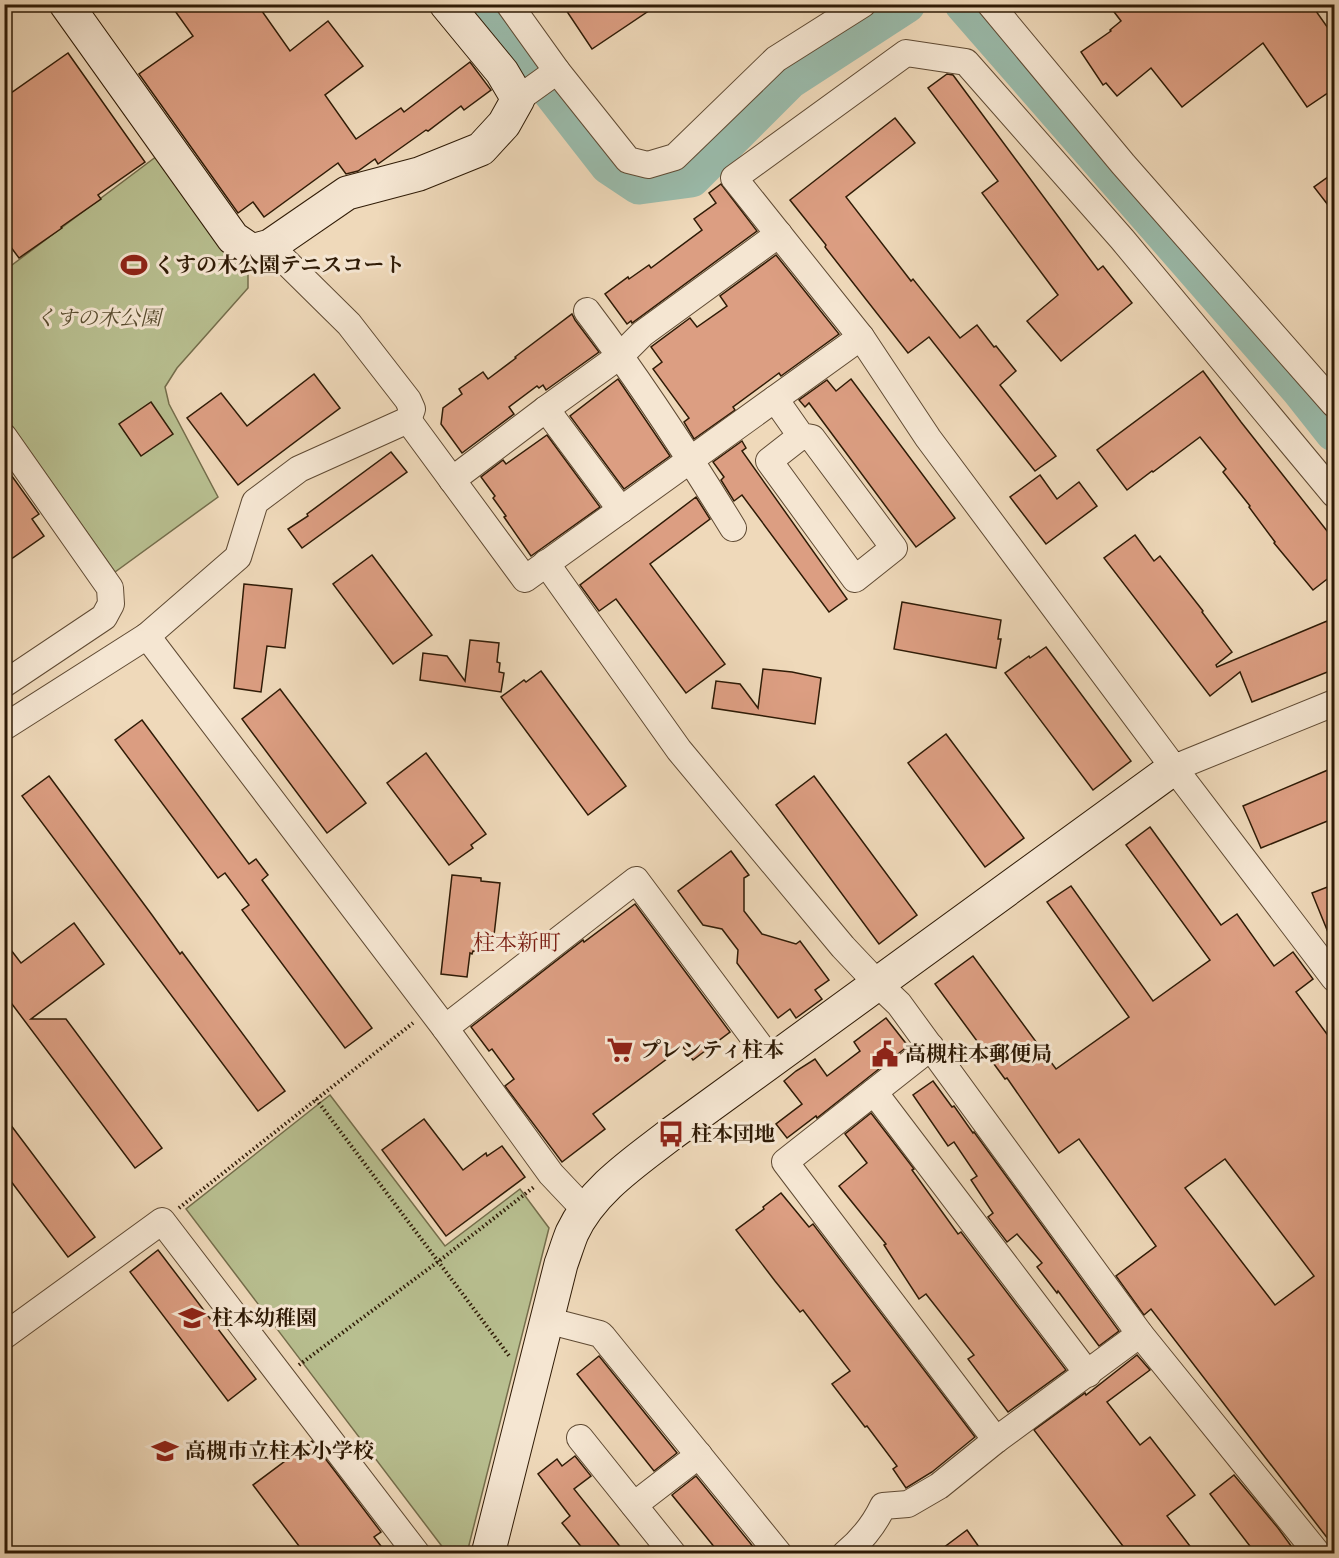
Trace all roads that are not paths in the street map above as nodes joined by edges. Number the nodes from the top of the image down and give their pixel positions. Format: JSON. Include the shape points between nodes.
{"nodes":[{"id":1,"x":66,"y":4,"type":"edge"},
{"id":2,"x":446,"y":4,"type":"edge"},
{"id":3,"x":509,"y":4,"type":"edge"},
{"id":4,"x":863,"y":4,"type":"edge"},
{"id":5,"x":990,"y":4,"type":"edge"},
{"id":6,"x":556,"y":71,"type":"junction"},
{"id":7,"x":518,"y":99,"type":"junction"},
{"id":8,"x":779,"y":234,"type":"junction"},
{"id":9,"x":270,"y":246,"type":"junction"},
{"id":10,"x":587,"y":311,"type":"dead end"},
{"id":11,"x":861,"y":337,"type":"junction"},
{"id":12,"x":621,"y":355,"type":"junction"},
{"id":13,"x":775,"y":399,"type":"junction"},
{"id":14,"x":1335,"y":404,"type":"edge"},
{"id":15,"x":546,"y":409,"type":"junction"},
{"id":16,"x":408,"y":420,"type":"junction"},
{"id":17,"x":801,"y":436,"type":"junction"},
{"id":18,"x":4,"y":437,"type":"edge"},
{"id":19,"x":691,"y":459,"type":"junction"},
{"id":20,"x":452,"y":480,"type":"junction"},
{"id":21,"x":1335,"y":494,"type":"edge"},
{"id":22,"x":621,"y":510,"type":"junction"},
{"id":23,"x":733,"y":528,"type":"dead end"},
{"id":24,"x":546,"y":563,"type":"junction"},
{"id":25,"x":147,"y":636,"type":"junction"},
{"id":26,"x":4,"y":684,"type":"edge"},
{"id":27,"x":1335,"y":704,"type":"edge"},
{"id":28,"x":4,"y":727,"type":"edge"},
{"id":29,"x":1174,"y":768,"type":"junction"},
{"id":30,"x":1335,"y":978,"type":"edge"},
{"id":31,"x":878,"y":984,"type":"junction"},
{"id":32,"x":438,"y":1019,"type":"junction"},
{"id":33,"x":931,"y":1047,"type":"junction"},
{"id":34,"x":771,"y":1061,"type":"junction"},
{"id":35,"x":874,"y":1092,"type":"junction"},
{"id":36,"x":585,"y":1210,"type":"junction"},
{"id":37,"x":546,"y":1320,"type":"junction"},
{"id":38,"x":1140,"y":1334,"type":"junction"},
{"id":39,"x":4,"y":1336,"type":"edge"},
{"id":40,"x":1088,"y":1374,"type":"junction"},
{"id":41,"x":580,"y":1438,"type":"dead end"},
{"id":42,"x":996,"y":1440,"type":"junction"},
{"id":43,"x":699,"y":1455,"type":"junction"},
{"id":44,"x":634,"y":1505,"type":"junction"},
{"id":45,"x":417,"y":1554,"type":"edge"},
{"id":46,"x":488,"y":1554,"type":"edge"},
{"id":47,"x":673,"y":1554,"type":"edge"},
{"id":48,"x":779,"y":1554,"type":"edge"},
{"id":49,"x":845,"y":1554,"type":"edge"},
{"id":50,"x":1318,"y":1554,"type":"edge"}],
"edges":[{"from":1,"to":9,"type":"street","via":[[233,238],[252,251]]},
{"from":2,"to":7,"type":"street","via":[[502,72]]},
{"from":3,"to":6,"type":"street"},
{"from":4,"to":6,"type":"street","via":[[776,59],[675,157],[648,165],[628,160]]},
{"from":5,"to":14,"type":"street","via":[[1123,164]]},
{"from":6,"to":7,"type":"street"},
{"from":7,"to":9,"type":"street","via":[[504,124],[481,149],[419,174],[347,193]]},
{"from":8,"to":11,"type":"street"},
{"from":8,"to":12,"type":"street","via":[[642,334]]},
{"from":8,"to":21,"type":"street","via":[[734,178],[906,53],[966,62],[1122,239]]},
{"from":9,"to":16,"type":"street","via":[[349,324],[408,400],[412,409]]},
{"from":10,"to":12,"type":"street"},
{"from":11,"to":13,"type":"street"},
{"from":11,"to":29,"type":"street","via":[[928,438]]},
{"from":12,"to":15,"type":"street"},
{"from":12,"to":19,"type":"street"},
{"from":13,"to":17,"type":"street"},
{"from":13,"to":19,"type":"street"},
{"from":15,"to":20,"type":"street"},
{"from":15,"to":22,"type":"street"},
{"from":16,"to":20,"type":"street"},
{"from":16,"to":25,"type":"street","via":[[298,469],[255,502],[238,557]]},
{"from":17,"to":17,"type":"street","via":[[769,461],[855,579],[894,548],[812,438]]},
{"from":18,"to":26,"type":"street","via":[[110,588],[111,604],[104,618]]},
{"from":19,"to":22,"type":"street"},
{"from":19,"to":23,"type":"street"},
{"from":20,"to":24,"type":"street","via":[[525,579]]},
{"from":22,"to":24,"type":"street"},
{"from":24,"to":31,"type":"street","via":[[679,750]]},
{"from":25,"to":28,"type":"street"},
{"from":25,"to":32,"type":"street"},
{"from":27,"to":29,"type":"street"},
{"from":29,"to":30,"type":"street"},
{"from":29,"to":31,"type":"street"},
{"from":31,"to":33,"type":"street","via":[[899,1004]]},
{"from":31,"to":34,"type":"street"},
{"from":32,"to":34,"type":"street","via":[[636,880]]},
{"from":32,"to":36,"type":"street","via":[[551,1174]]},
{"from":33,"to":35,"type":"street"},
{"from":33,"to":38,"type":"street"},
{"from":34,"to":36,"type":"street","via":[[671,1134],[620,1175]]},
{"from":35,"to":40,"type":"street"},
{"from":35,"to":42,"type":"street","via":[[784,1162]]},
{"from":36,"to":37,"type":"street","via":[[567,1246]]},
{"from":37,"to":43,"type":"street","via":[[600,1334]]},
{"from":37,"to":46,"type":"street"},
{"from":38,"to":40,"type":"street"},
{"from":38,"to":50,"type":"street"},
{"from":39,"to":45,"type":"street","via":[[162,1221]]},
{"from":40,"to":42,"type":"street"},
{"from":41,"to":44,"type":"street"},
{"from":42,"to":49,"type":"street","via":[[931,1491],[908,1503],[883,1506],[870,1530]]},
{"from":43,"to":44,"type":"street"},
{"from":43,"to":48,"type":"street"},
{"from":44,"to":47,"type":"street"}]}
